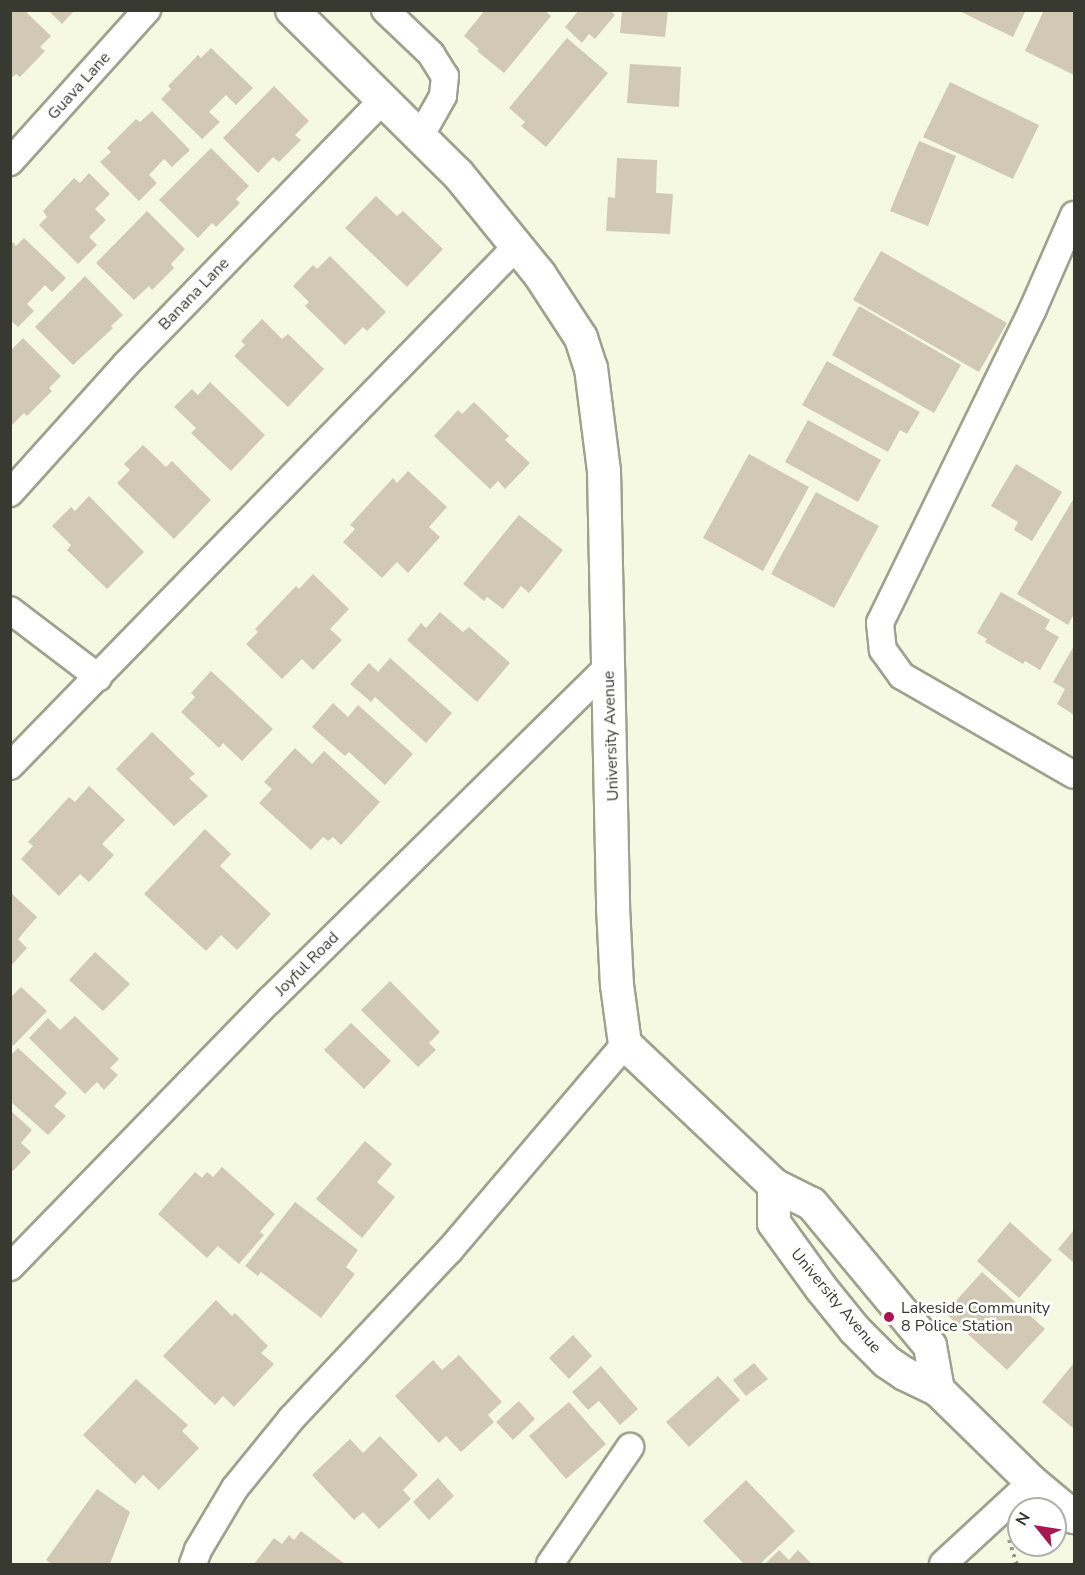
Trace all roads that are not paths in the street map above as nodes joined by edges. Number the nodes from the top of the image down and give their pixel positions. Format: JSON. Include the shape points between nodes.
{"nodes":[{"id":1,"x":147,"y":10,"type":"edge"},
{"id":2,"x":292,"y":10,"type":"edge"},
{"id":3,"x":385,"y":10,"type":"edge"},
{"id":4,"x":382,"y":101,"type":"junction"},
{"id":5,"x":420,"y":137,"type":"junction"},
{"id":6,"x":10,"y":162,"type":"edge"},
{"id":7,"x":1074,"y":215,"type":"edge"},
{"id":8,"x":517,"y":246,"type":"junction"},
{"id":9,"x":10,"y":493,"type":"edge"},
{"id":10,"x":10,"y":610,"type":"edge"},
{"id":11,"x":609,"y":666,"type":"junction"},
{"id":12,"x":98,"y":677,"type":"junction"},
{"id":13,"x":10,"y":766,"type":"edge"},
{"id":14,"x":1074,"y":775,"type":"edge"},
{"id":15,"x":625,"y":1044,"type":"junction"},
{"id":16,"x":774,"y":1185,"type":"junction"},
{"id":17,"x":10,"y":1267,"type":"edge"},
{"id":18,"x":938,"y":1390,"type":"junction"},
{"id":19,"x":630,"y":1447,"type":"dead end"},
{"id":20,"x":1032,"y":1482,"type":"junction"},
{"id":21,"x":1074,"y":1517,"type":"edge"},
{"id":22,"x":193,"y":1564,"type":"edge"},
{"id":23,"x":550,"y":1564,"type":"edge"},
{"id":24,"x":943,"y":1564,"type":"edge"}],
"edges":[{"from":1,"to":6,"type":"street","name":"Guava Lane"},
{"from":2,"to":4,"type":"street","name":"University Avenue"},
{"from":3,"to":5,"type":"street","via":[[431,54],[445,76],[443,96]]},
{"from":4,"to":5,"type":"street","name":"University Avenue"},
{"from":4,"to":9,"type":"street","name":"Banana Lane","via":[[126,364]]},
{"from":5,"to":8,"type":"street","name":"University Avenue","via":[[458,174]]},
{"from":7,"to":14,"type":"street","via":[[1033,309],[880,623],[884,650],[902,676]]},
{"from":8,"to":11,"type":"street","name":"University Avenue","via":[[581,338],[591,368],[604,471]]},
{"from":8,"to":12,"type":"street"},
{"from":10,"to":12,"type":"street"},
{"from":11,"to":15,"type":"street","name":"University Avenue","via":[[613,918],[616,985]]},
{"from":11,"to":17,"type":"street","name":"Joyful Road","via":[[262,1009]]},
{"from":12,"to":13,"type":"street"},
{"from":15,"to":16,"type":"street"},
{"from":15,"to":22,"type":"street","via":[[449,1251],[291,1419],[235,1488]]},
{"from":16,"to":18,"type":"street","via":[[812,1204],[930,1346]]},
{"from":16,"to":18,"type":"street","name":"University Avenue","via":[[774,1223],[821,1288],[887,1362]]},
{"from":18,"to":20,"type":"street","name":"University Avenue"},
{"from":19,"to":23,"type":"street"},
{"from":20,"to":21,"type":"street","name":"University Avenue"},
{"from":20,"to":24,"type":"street"}]}
